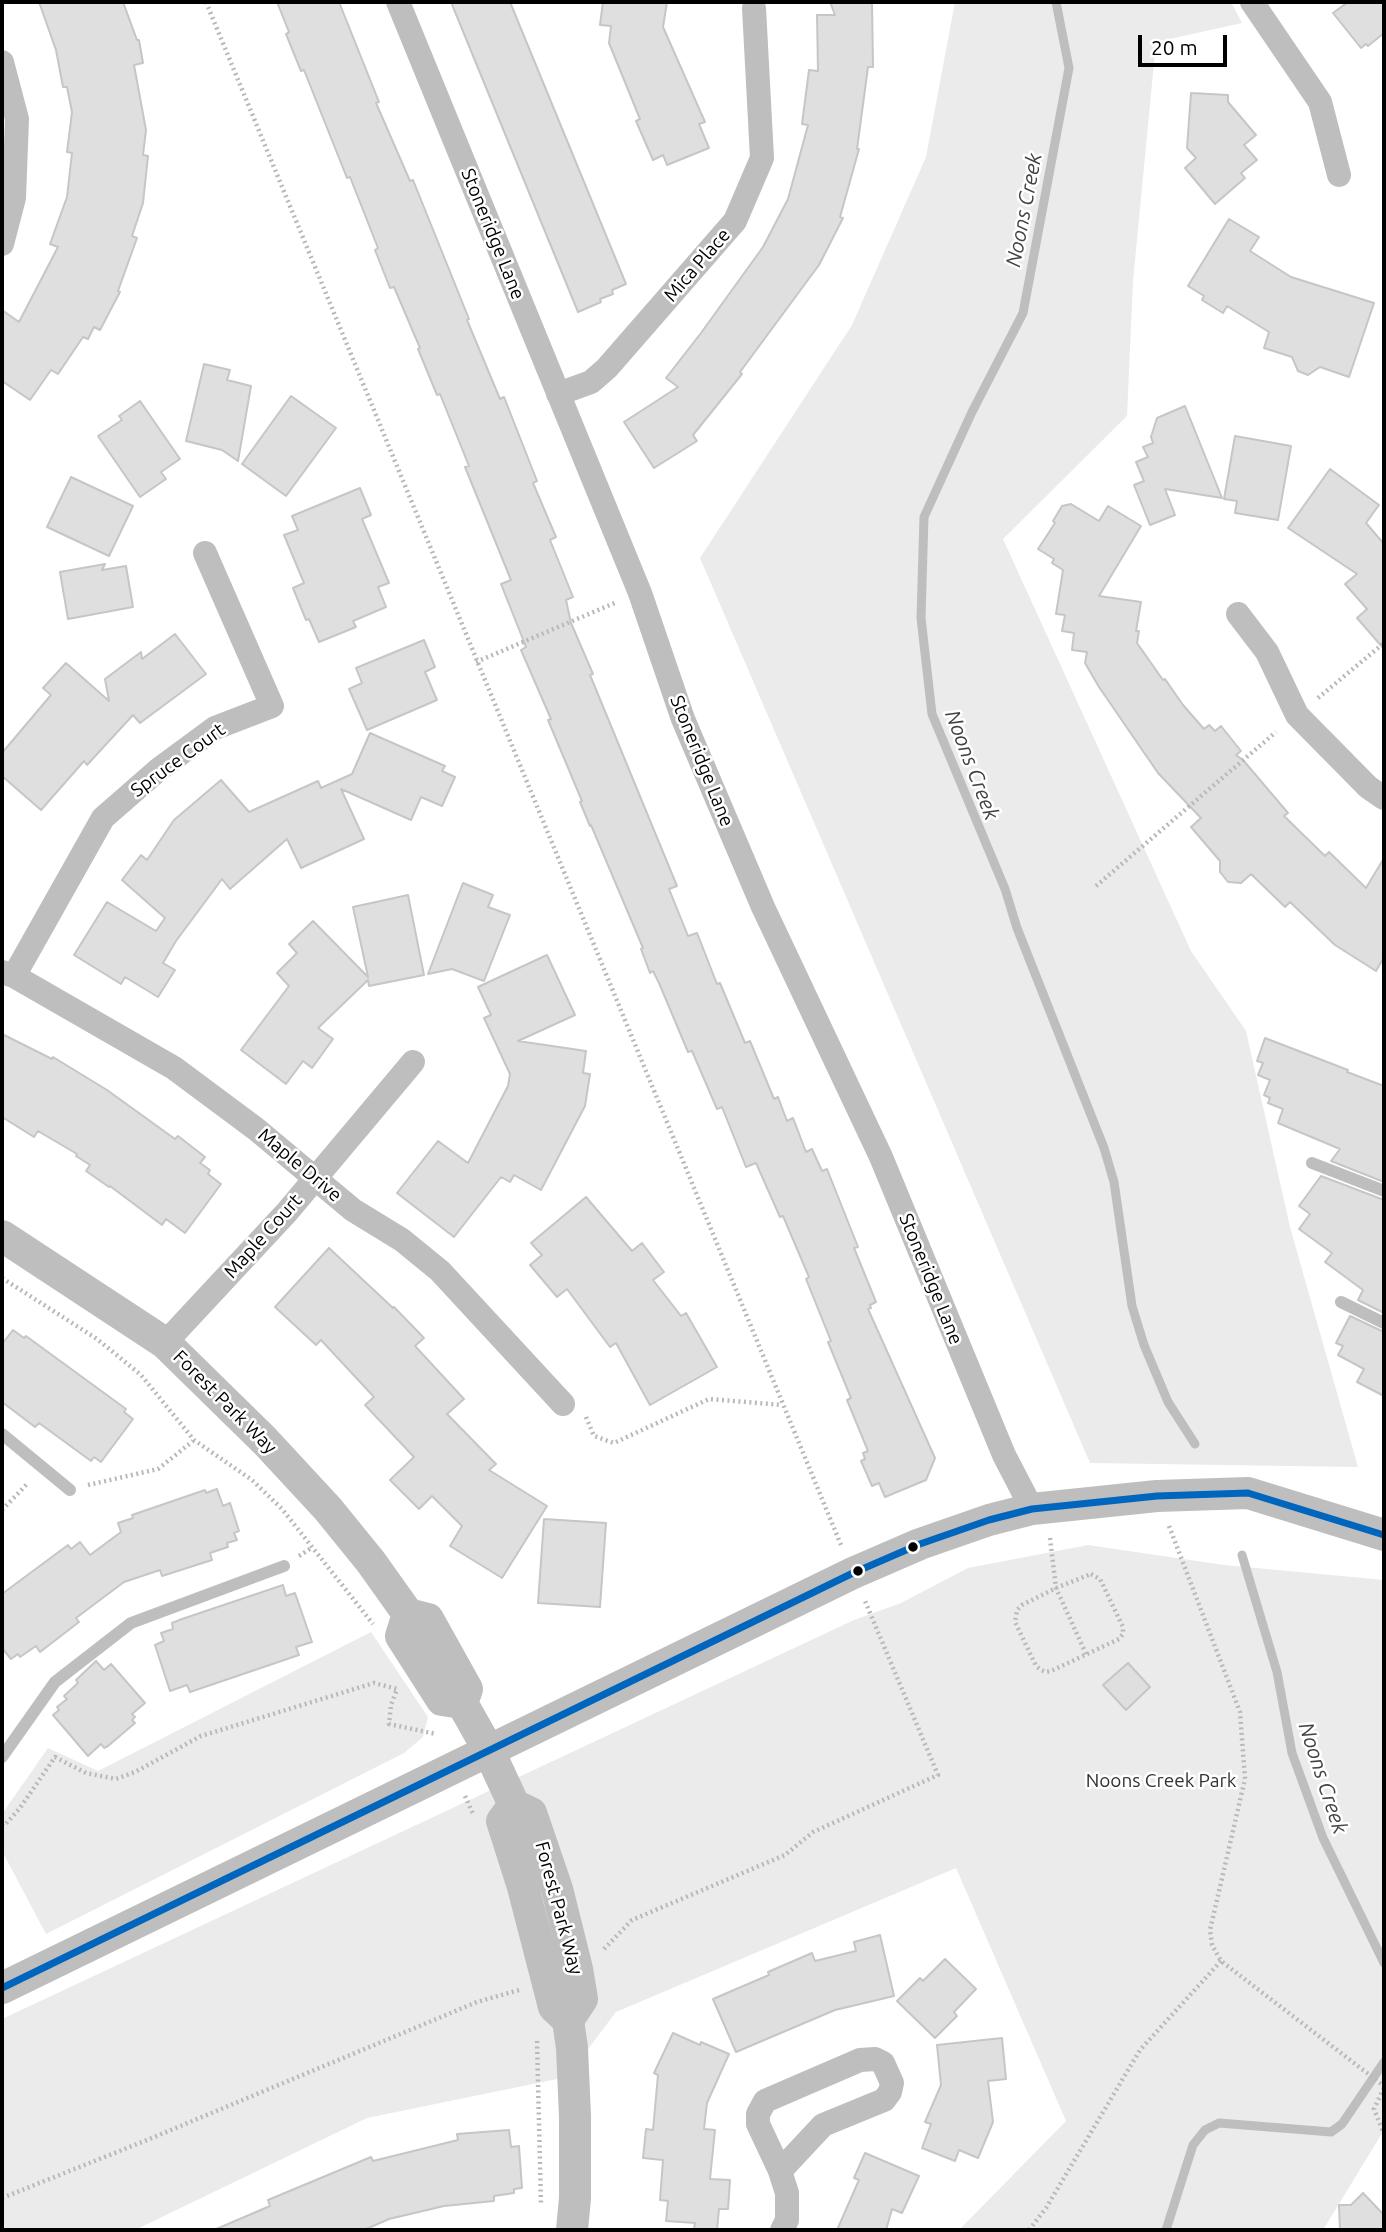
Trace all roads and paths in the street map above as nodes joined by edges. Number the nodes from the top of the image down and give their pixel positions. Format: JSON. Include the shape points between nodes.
{"nodes":[{"id":1,"x":206,"y":2,"type":"edge"},
{"id":2,"x":398,"y":2,"type":"edge"},
{"id":3,"x":1252,"y":2,"type":"edge"},
{"id":4,"x":754,"y":8,"type":"dead end"},
{"id":5,"x":2,"y":62,"type":"edge"},
{"id":6,"x":1339,"y":175,"type":"dead end"},
{"id":7,"x":2,"y":244,"type":"edge"},
{"id":8,"x":558,"y":394,"type":"junction"},
{"id":9,"x":205,"y":553,"type":"dead end"},
{"id":10,"x":640,"y":593,"type":"junction"},
{"id":11,"x":1238,"y":614,"type":"dead end"},
{"id":12,"x":1384,"y":643,"type":"edge"},
{"id":13,"x":476,"y":662,"type":"junction"},
{"id":14,"x":1297,"y":715,"type":"junction"},
{"id":15,"x":1384,"y":797,"type":"edge"},
{"id":16,"x":1096,"y":886,"type":"dead end"},
{"id":17,"x":8,"y":974,"type":"edge"},
{"id":18,"x":413,"y":1062,"type":"dead end"},
{"id":19,"x":1312,"y":1163,"type":"dead end"},
{"id":20,"x":315,"y":1178,"type":"junction"},
{"id":21,"x":1384,"y":1191,"type":"edge"},
{"id":22,"x":2,"y":1236,"type":"edge"},
{"id":23,"x":2,"y":1278,"type":"edge"},
{"id":24,"x":1341,"y":1302,"type":"dead end"},
{"id":25,"x":1384,"y":1323,"type":"edge"},
{"id":26,"x":165,"y":1343,"type":"junction"},
{"id":27,"x":563,"y":1404,"type":"joint"},
{"id":28,"x":782,"y":1405,"type":"junction"},
{"id":29,"x":2,"y":1434,"type":"edge"},
{"id":30,"x":194,"y":1440,"type":"junction"},
{"id":31,"x":43,"y":1467,"type":"junction"},
{"id":32,"x":70,"y":1490,"type":"joint"},
{"id":33,"x":1157,"y":1496,"type":"junction"},
{"id":34,"x":1032,"y":1509,"type":"junction"},
{"id":35,"x":2,"y":1510,"type":"edge"},
{"id":36,"x":1384,"y":1535,"type":"edge"},
{"id":37,"x":1050,"y":1538,"type":"dead end"},
{"id":38,"x":284,"y":1566,"type":"dead end"},
{"id":39,"x":853,"y":1573,"type":"junction"},
{"id":40,"x":1056,"y":1588,"type":"junction"},
{"id":41,"x":381,"y":1634,"type":"dead end"},
{"id":42,"x":1086,"y":1654,"type":"junction"},
{"id":43,"x":436,"y":1734,"type":"dead end"},
{"id":44,"x":489,"y":1751,"type":"junction"},
{"id":45,"x":2,"y":1757,"type":"edge"},
{"id":46,"x":514,"y":1805,"type":"junction"},
{"id":47,"x":2,"y":1825,"type":"edge"},
{"id":48,"x":1221,"y":1961,"type":"junction"},
{"id":49,"x":577,"y":1969,"type":"junction"},
{"id":50,"x":535,"y":1984,"type":"junction"},
{"id":51,"x":2,"y":1988,"type":"edge"},
{"id":52,"x":568,"y":2020,"type":"junction"},
{"id":53,"x":537,"y":2035,"type":"dead end"},
{"id":54,"x":1384,"y":2087,"type":"edge"},
{"id":55,"x":1384,"y":2134,"type":"edge"},
{"id":56,"x":780,"y":2171,"type":"junction"},
{"id":57,"x":2,"y":2198,"type":"edge"},
{"id":58,"x":541,"y":2206,"type":"dead end"},
{"id":59,"x":572,"y":2230,"type":"edge"},
{"id":60,"x":782,"y":2230,"type":"edge"},
{"id":61,"x":1030,"y":2230,"type":"edge"}],
"edges":[{"from":1,"to":13,"type":"path"},
{"from":2,"to":8,"type":"street","name":"Stoneridge Lane"},
{"from":3,"to":6,"type":"street","via":[[1320,102]]},
{"from":4,"to":8,"type":"street","name":"Mica Place","via":[[762,158],[734,221],[607,368],[591,382]]},
{"from":5,"to":7,"type":"street","via":[[17,119],[14,198]]},
{"from":8,"to":10,"type":"street","name":"Stoneridge Lane"},
{"from":9,"to":17,"type":"street","name":"Spruce Court","via":[[272,706],[215,728],[103,818]]},
{"from":10,"to":13,"type":"path"},
{"from":10,"to":34,"type":"street","name":"Stoneridge Lane","via":[[683,719],[762,907],[881,1157],[1008,1464]]},
{"from":11,"to":14,"type":"street","via":[[1268,652]]},
{"from":12,"to":14,"type":"path"},
{"from":13,"to":28,"type":"path"},
{"from":14,"to":15,"type":"street","via":[[1368,787]]},
{"from":14,"to":16,"type":"path"},
{"from":17,"to":20,"type":"street","name":"Maple Drive","via":[[174,1068]]},
{"from":18,"to":20,"type":"street","name":"Maple Court"},
{"from":19,"to":21,"type":"lane"},
{"from":20,"to":26,"type":"street","name":"Maple Court"},
{"from":20,"to":27,"type":"street","name":"Maple Drive","via":[[440,1271]]},
{"from":22,"to":26,"type":"street","name":"Forest Park Way"},
{"from":23,"to":30,"type":"path","via":[[97,1339],[141,1375]]},
{"from":24,"to":25,"type":"lane"},
{"from":26,"to":44,"type":"street","name":"Forest Park Way","via":[[328,1509],[408,1614],[428,1619],[467,1689],[462,1703]]},
{"from":27,"to":28,"type":"path","via":[[585,1417],[594,1436],[614,1443],[709,1399]]},
{"from":28,"to":39,"type":"path"},
{"from":29,"to":31,"type":"lane"},
{"from":30,"to":32,"type":"path","via":[[158,1469]]},
{"from":30,"to":41,"type":"path","via":[[252,1480],[282,1509]]},
{"from":31,"to":32,"type":"lane"},
{"from":31,"to":35,"type":"path"},
{"from":33,"to":34,"type":"street"},
{"from":33,"to":36,"type":"street","via":[[1248,1493]]},
{"from":33,"to":48,"type":"path","via":[[1240,1712],[1245,1779],[1210,1930]]},
{"from":34,"to":39,"type":"street","via":[[989,1520]]},
{"from":37,"to":40,"type":"path"},
{"from":38,"to":45,"type":"lane","via":[[131,1623],[55,1682]]},
{"from":39,"to":44,"type":"street"},
{"from":39,"to":49,"type":"path","via":[[938,1776],[813,1832],[785,1855],[632,1920],[589,1964]]},
{"from":40,"to":42,"type":"path"},
{"from":40,"to":42,"type":"path","via":[[1097,1575],[1123,1627],[1119,1639]]},
{"from":40,"to":42,"type":"path","via":[[1022,1605],[1015,1622],[1041,1670],[1051,1671]]},
{"from":43,"to":47,"type":"path","via":[[389,1724],[397,1689],[374,1683],[201,1736],[116,1779],[86,1773],[55,1756],[20,1808]]},
{"from":44,"to":46,"type":"street","name":"Forest Park Way"},
{"from":44,"to":51,"type":"street"},
{"from":46,"to":49,"type":"street","name":"Forest Park Way","via":[[531,1813]]},
{"from":46,"to":50,"type":"street","name":"Forest Park Way","via":[[502,1821],[523,1887]]},
{"from":48,"to":54,"type":"path"},
{"from":48,"to":61,"type":"path","via":[[1140,2050]]},
{"from":49,"to":52,"type":"street","name":"Forest Park Way","via":[[582,1999]]},
{"from":50,"to":52,"type":"street","name":"Forest Park Way"},
{"from":50,"to":57,"type":"path","via":[[477,2002]]},
{"from":52,"to":59,"type":"street","name":"Forest Park Way","via":[[575,2116]]},
{"from":53,"to":58,"type":"path"},
{"from":54,"to":55,"type":"path","via":[[1374,2109]]},
{"from":56,"to":56,"type":"street","via":[[758,2124],[765,2101],[860,2060],[883,2063],[892,2083],[884,2099],[822,2125]]},
{"from":56,"to":60,"type":"street","via":[[788,2220]]}]}
